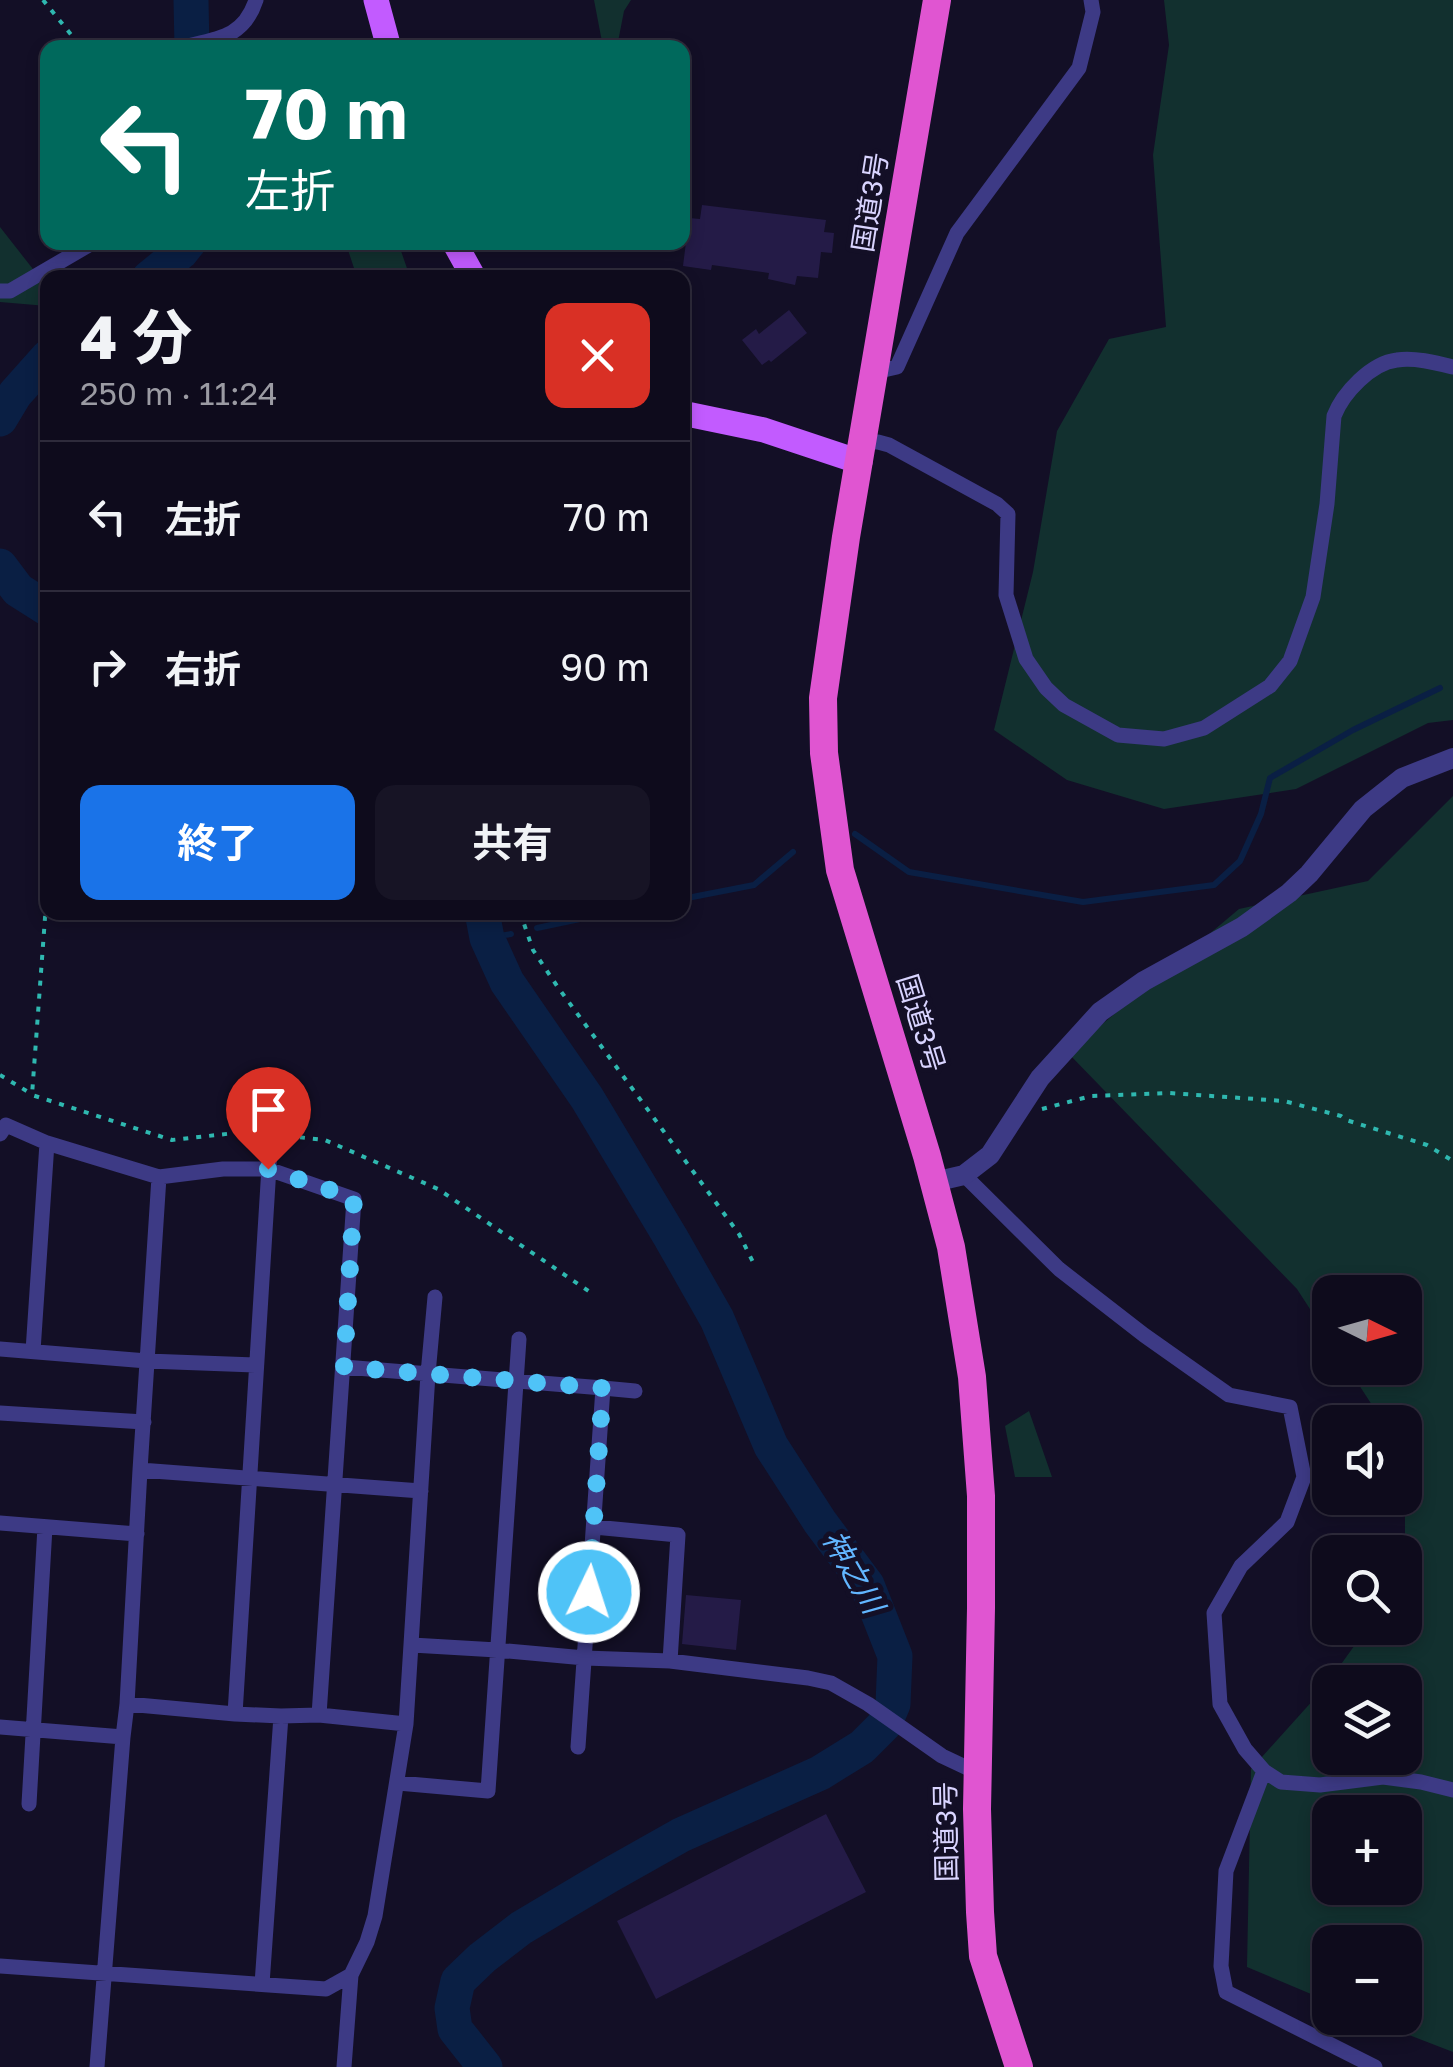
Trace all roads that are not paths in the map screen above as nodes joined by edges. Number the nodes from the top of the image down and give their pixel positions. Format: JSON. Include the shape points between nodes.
{"nodes":[{"id":1,"x":256,"y":0,"type":"edge"},
{"id":2,"x":376,"y":0,"type":"edge"},
{"id":3,"x":937,"y":0,"type":"edge"},
{"id":4,"x":1091,"y":0,"type":"edge"},
{"id":5,"x":212,"y":40,"type":"edge"},
{"id":6,"x":388,"y":40,"type":"edge"},
{"id":7,"x":80,"y":250,"type":"edge"},
{"id":8,"x":46,"y":270,"type":"edge"},
{"id":9,"x":40,"y":274,"type":"edge"},
{"id":10,"x":0,"y":291,"type":"edge"},
{"id":11,"x":1453,"y":367,"type":"edge"},
{"id":12,"x":875,"y":372,"type":"junction"},
{"id":13,"x":690,"y":415,"type":"edge"},
{"id":14,"x":861,"y":452,"type":"junction"},
{"id":15,"x":1453,"y":758,"type":"edge"},
{"id":16,"x":0,"y":1134,"type":"edge"},
{"id":17,"x":271,"y":1135,"type":"road end"},
{"id":18,"x":47,"y":1143,"type":"junction"},
{"id":19,"x":268,"y":1169,"type":"junction"},
{"id":20,"x":964,"y":1174,"type":"junction"},
{"id":21,"x":160,"y":1178,"type":"junction"},
{"id":22,"x":934,"y":1182,"type":"junction"},
{"id":23,"x":435,"y":1297,"type":"dead end"},
{"id":24,"x":519,"y":1338,"type":"dead end"},
{"id":25,"x":0,"y":1350,"type":"edge"},
{"id":26,"x":33,"y":1351,"type":"junction"},
{"id":27,"x":146,"y":1361,"type":"junction"},
{"id":28,"x":256,"y":1365,"type":"junction"},
{"id":29,"x":344,"y":1367,"type":"junction"},
{"id":30,"x":428,"y":1374,"type":"junction"},
{"id":31,"x":516,"y":1380,"type":"junction"},
{"id":32,"x":603,"y":1388,"type":"junction"},
{"id":33,"x":635,"y":1391,"type":"dead end"},
{"id":34,"x":0,"y":1413,"type":"edge"},
{"id":35,"x":144,"y":1422,"type":"junction"},
{"id":36,"x":140,"y":1470,"type":"junction"},
{"id":37,"x":251,"y":1479,"type":"junction"},
{"id":38,"x":333,"y":1484,"type":"junction"},
{"id":39,"x":421,"y":1491,"type":"junction"},
{"id":40,"x":0,"y":1523,"type":"edge"},
{"id":41,"x":45,"y":1527,"type":"junction"},
{"id":42,"x":594,"y":1527,"type":"junction"},
{"id":43,"x":137,"y":1534,"type":"junction"},
{"id":44,"x":412,"y":1645,"type":"junction"},
{"id":45,"x":497,"y":1650,"type":"junction"},
{"id":46,"x":584,"y":1658,"type":"junction"},
{"id":47,"x":670,"y":1661,"type":"junction"},
{"id":48,"x":126,"y":1704,"type":"junction"},
{"id":49,"x":235,"y":1714,"type":"junction"},
{"id":50,"x":319,"y":1715,"type":"junction"},
{"id":51,"x":281,"y":1716,"type":"junction"},
{"id":52,"x":406,"y":1724,"type":"junction"},
{"id":53,"x":0,"y":1727,"type":"edge"},
{"id":54,"x":33,"y":1729,"type":"junction"},
{"id":55,"x":123,"y":1737,"type":"junction"},
{"id":56,"x":578,"y":1747,"type":"dead end"},
{"id":57,"x":1264,"y":1771,"type":"junction"},
{"id":58,"x":978,"y":1773,"type":"junction"},
{"id":59,"x":398,"y":1783,"type":"junction"},
{"id":60,"x":1453,"y":1790,"type":"edge"},
{"id":61,"x":29,"y":1804,"type":"dead end"},
{"id":62,"x":0,"y":1966,"type":"edge"},
{"id":63,"x":105,"y":1973,"type":"junction"},
{"id":64,"x":350,"y":1975,"type":"junction"},
{"id":65,"x":262,"y":1984,"type":"junction"},
{"id":66,"x":97,"y":2067,"type":"edge"},
{"id":67,"x":344,"y":2067,"type":"edge"},
{"id":68,"x":1018,"y":2067,"type":"edge"},
{"id":69,"x":1375,"y":2067,"type":"edge"}],
"edges":[{"from":1,"to":5,"type":"street","via":[[240,28]]},
{"from":2,"to":6,"type":"main road"},
{"from":3,"to":12,"type":"highway","name":"国道3号"},
{"from":4,"to":12,"type":"street","via":[[1079,68],[957,233],[897,367]]},
{"from":7,"to":8,"type":"street"},
{"from":9,"to":10,"type":"street"},
{"from":11,"to":14,"type":"street","via":[[1396,360],[1351,388],[1334,416],[1313,597],[1290,661],[1270,686],[1204,728],[1164,738],[1118,734],[1046,688],[1026,659],[1006,595],[1008,514],[890,445]]},
{"from":12,"to":14,"type":"highway","name":"国道3号"},
{"from":13,"to":14,"type":"main road"},
{"from":14,"to":22,"type":"highway","name":"国道3号","via":[[823,698],[824,753],[840,870]]},
{"from":15,"to":20,"type":"street","via":[[1402,778],[1363,809],[1290,893],[1100,1012],[1040,1078],[990,1155]]},
{"from":16,"to":18,"type":"street","via":[[6,1125]]},
{"from":17,"to":19,"type":"street"},
{"from":18,"to":21,"type":"street"},
{"from":18,"to":26,"type":"street"},
{"from":19,"to":21,"type":"street"},
{"from":19,"to":28,"type":"street"},
{"from":19,"to":29,"type":"street","via":[[354,1198]]},
{"from":20,"to":22,"type":"street"},
{"from":20,"to":57,"type":"street","via":[[1059,1269],[1144,1335],[1229,1395],[1290,1407],[1304,1477],[1293,1507],[1287,1522],[1241,1566],[1214,1613],[1220,1704]]},
{"from":21,"to":27,"type":"street"},
{"from":22,"to":58,"type":"highway","name":"国道3号","via":[[973,1392],[981,1515]]},
{"from":23,"to":30,"type":"street"},
{"from":24,"to":31,"type":"street"},
{"from":25,"to":26,"type":"street"},
{"from":26,"to":27,"type":"street"},
{"from":27,"to":28,"type":"street"},
{"from":27,"to":35,"type":"street"},
{"from":28,"to":37,"type":"street"},
{"from":29,"to":30,"type":"street"},
{"from":29,"to":38,"type":"street"},
{"from":30,"to":31,"type":"street"},
{"from":30,"to":39,"type":"street"},
{"from":31,"to":32,"type":"street"},
{"from":31,"to":45,"type":"street"},
{"from":32,"to":33,"type":"street"},
{"from":32,"to":42,"type":"street"},
{"from":34,"to":35,"type":"street"},
{"from":35,"to":36,"type":"street"},
{"from":36,"to":37,"type":"street"},
{"from":36,"to":43,"type":"street"},
{"from":37,"to":38,"type":"street"},
{"from":37,"to":49,"type":"street"},
{"from":38,"to":39,"type":"street"},
{"from":38,"to":50,"type":"street"},
{"from":39,"to":44,"type":"street"},
{"from":40,"to":41,"type":"street"},
{"from":41,"to":43,"type":"street"},
{"from":41,"to":54,"type":"street"},
{"from":42,"to":46,"type":"street"},
{"from":42,"to":47,"type":"street","via":[[678,1534]]},
{"from":43,"to":48,"type":"street"},
{"from":44,"to":45,"type":"street"},
{"from":44,"to":52,"type":"street"},
{"from":45,"to":46,"type":"street"},
{"from":45,"to":59,"type":"street","via":[[488,1791]]},
{"from":46,"to":47,"type":"street"},
{"from":46,"to":56,"type":"street"},
{"from":47,"to":58,"type":"street","via":[[831,1683]]},
{"from":48,"to":49,"type":"street"},
{"from":48,"to":55,"type":"street"},
{"from":49,"to":51,"type":"street"},
{"from":50,"to":51,"type":"street"},
{"from":50,"to":52,"type":"street"},
{"from":51,"to":65,"type":"street"},
{"from":52,"to":59,"type":"street"},
{"from":53,"to":54,"type":"street"},
{"from":54,"to":55,"type":"street"},
{"from":54,"to":61,"type":"street"},
{"from":55,"to":63,"type":"street"},
{"from":57,"to":60,"type":"street","via":[[1281,1782],[1382,1777]]},
{"from":57,"to":69,"type":"street","via":[[1226,1871],[1226,1992]]},
{"from":58,"to":68,"type":"highway","name":"国道3号","via":[[984,1956]]},
{"from":59,"to":64,"type":"street","via":[[374,1916]]},
{"from":62,"to":63,"type":"street"},
{"from":63,"to":65,"type":"street"},
{"from":63,"to":66,"type":"street"},
{"from":64,"to":65,"type":"street","via":[[326,1989]]},
{"from":64,"to":67,"type":"street"}]}
